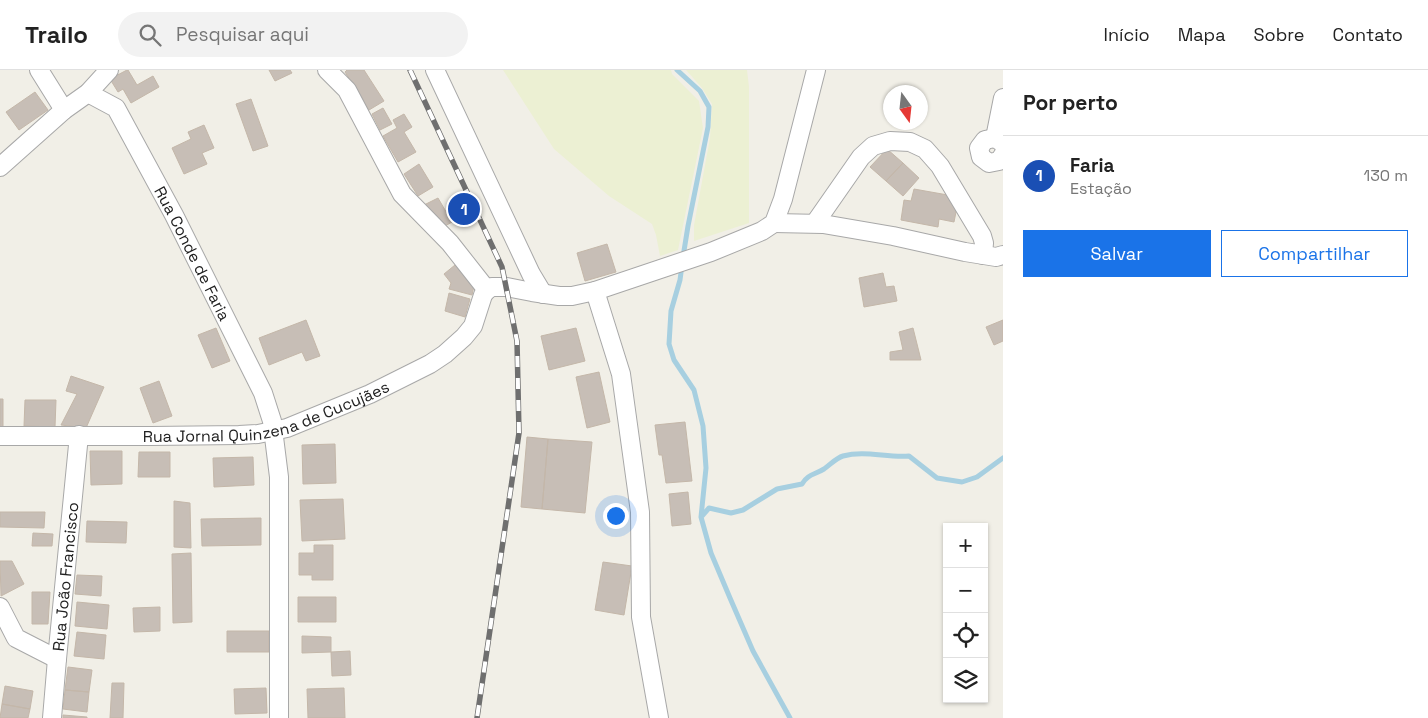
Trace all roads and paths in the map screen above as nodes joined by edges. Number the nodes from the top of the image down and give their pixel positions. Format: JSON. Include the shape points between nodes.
{"nodes":[{"id":1,"x":40,"y":70,"type":"edge"},
{"id":2,"x":109,"y":70,"type":"edge"},
{"id":3,"x":327,"y":70,"type":"edge"},
{"id":4,"x":435,"y":70,"type":"edge"},
{"id":5,"x":816,"y":70,"type":"edge"},
{"id":6,"x":88,"y":93,"type":"junction"},
{"id":7,"x":1003,"y":98,"type":"edge"},
{"id":8,"x":64,"y":110,"type":"junction"},
{"id":9,"x":999,"y":142,"type":"edge"},
{"id":10,"x":1003,"y":155,"type":"edge"},
{"id":11,"x":0,"y":167,"type":"edge"},
{"id":12,"x":774,"y":223,"type":"junction"},
{"id":13,"x":815,"y":223,"type":"junction"},
{"id":14,"x":996,"y":258,"type":"edge"},
{"id":15,"x":487,"y":290,"type":"junction"},
{"id":16,"x":595,"y":291,"type":"junction"},
{"id":17,"x":543,"y":294,"type":"junction"},
{"id":18,"x":274,"y":431,"type":"junction"},
{"id":19,"x":79,"y":435,"type":"junction"},
{"id":20,"x":0,"y":436,"type":"edge"},
{"id":21,"x":0,"y":607,"type":"edge"},
{"id":22,"x":57,"y":659,"type":"junction"},
{"id":23,"x":52,"y":718,"type":"edge"},
{"id":24,"x":279,"y":718,"type":"edge"},
{"id":25,"x":659,"y":718,"type":"edge"}],
"edges":[{"from":1,"to":8,"type":"street"},
{"from":2,"to":6,"type":"street"},
{"from":3,"to":15,"type":"street","via":[[346,90],[402,194],[450,243]]},
{"from":4,"to":17,"type":"street","via":[[530,274]]},
{"from":5,"to":12,"type":"street"},
{"from":6,"to":8,"type":"street"},
{"from":6,"to":18,"type":"street","name":"Rua Conde de Faria","via":[[116,108],[174,214],[263,393]]},
{"from":7,"to":9,"type":"street"},
{"from":8,"to":11,"type":"street"},
{"from":9,"to":10,"type":"street","via":[[985,140],[979,148],[981,158],[989,163],[999,161]]},
{"from":12,"to":13,"type":"street"},
{"from":12,"to":16,"type":"street","via":[[712,252]]},
{"from":13,"to":14,"type":"street"},
{"from":13,"to":14,"type":"street","via":[[861,157],[873,146],[890,141],[910,142],[925,149],[940,166]]},
{"from":15,"to":17,"type":"street","via":[[507,287]]},
{"from":15,"to":18,"type":"street","name":"Rua Jornal Quinzena de Cucujães","via":[[473,326],[430,364],[370,394]]},
{"from":16,"to":17,"type":"street","via":[[572,296]]},
{"from":16,"to":25,"type":"street","via":[[621,374],[640,512],[641,617]]},
{"from":18,"to":19,"type":"street","name":"Rua Jornal Quinzena de Cucujães","via":[[238,435]]},
{"from":18,"to":24,"type":"street","name":"Rua Conde de Faria","via":[[279,477]]},
{"from":19,"to":20,"type":"street","name":"Rua Jornal Quinzena de Cucujães"},
{"from":19,"to":22,"type":"street","name":"Rua João Francisco"},
{"from":21,"to":22,"type":"street","via":[[16,638]]},
{"from":22,"to":23,"type":"street","name":"Rua João Francisco"}]}
